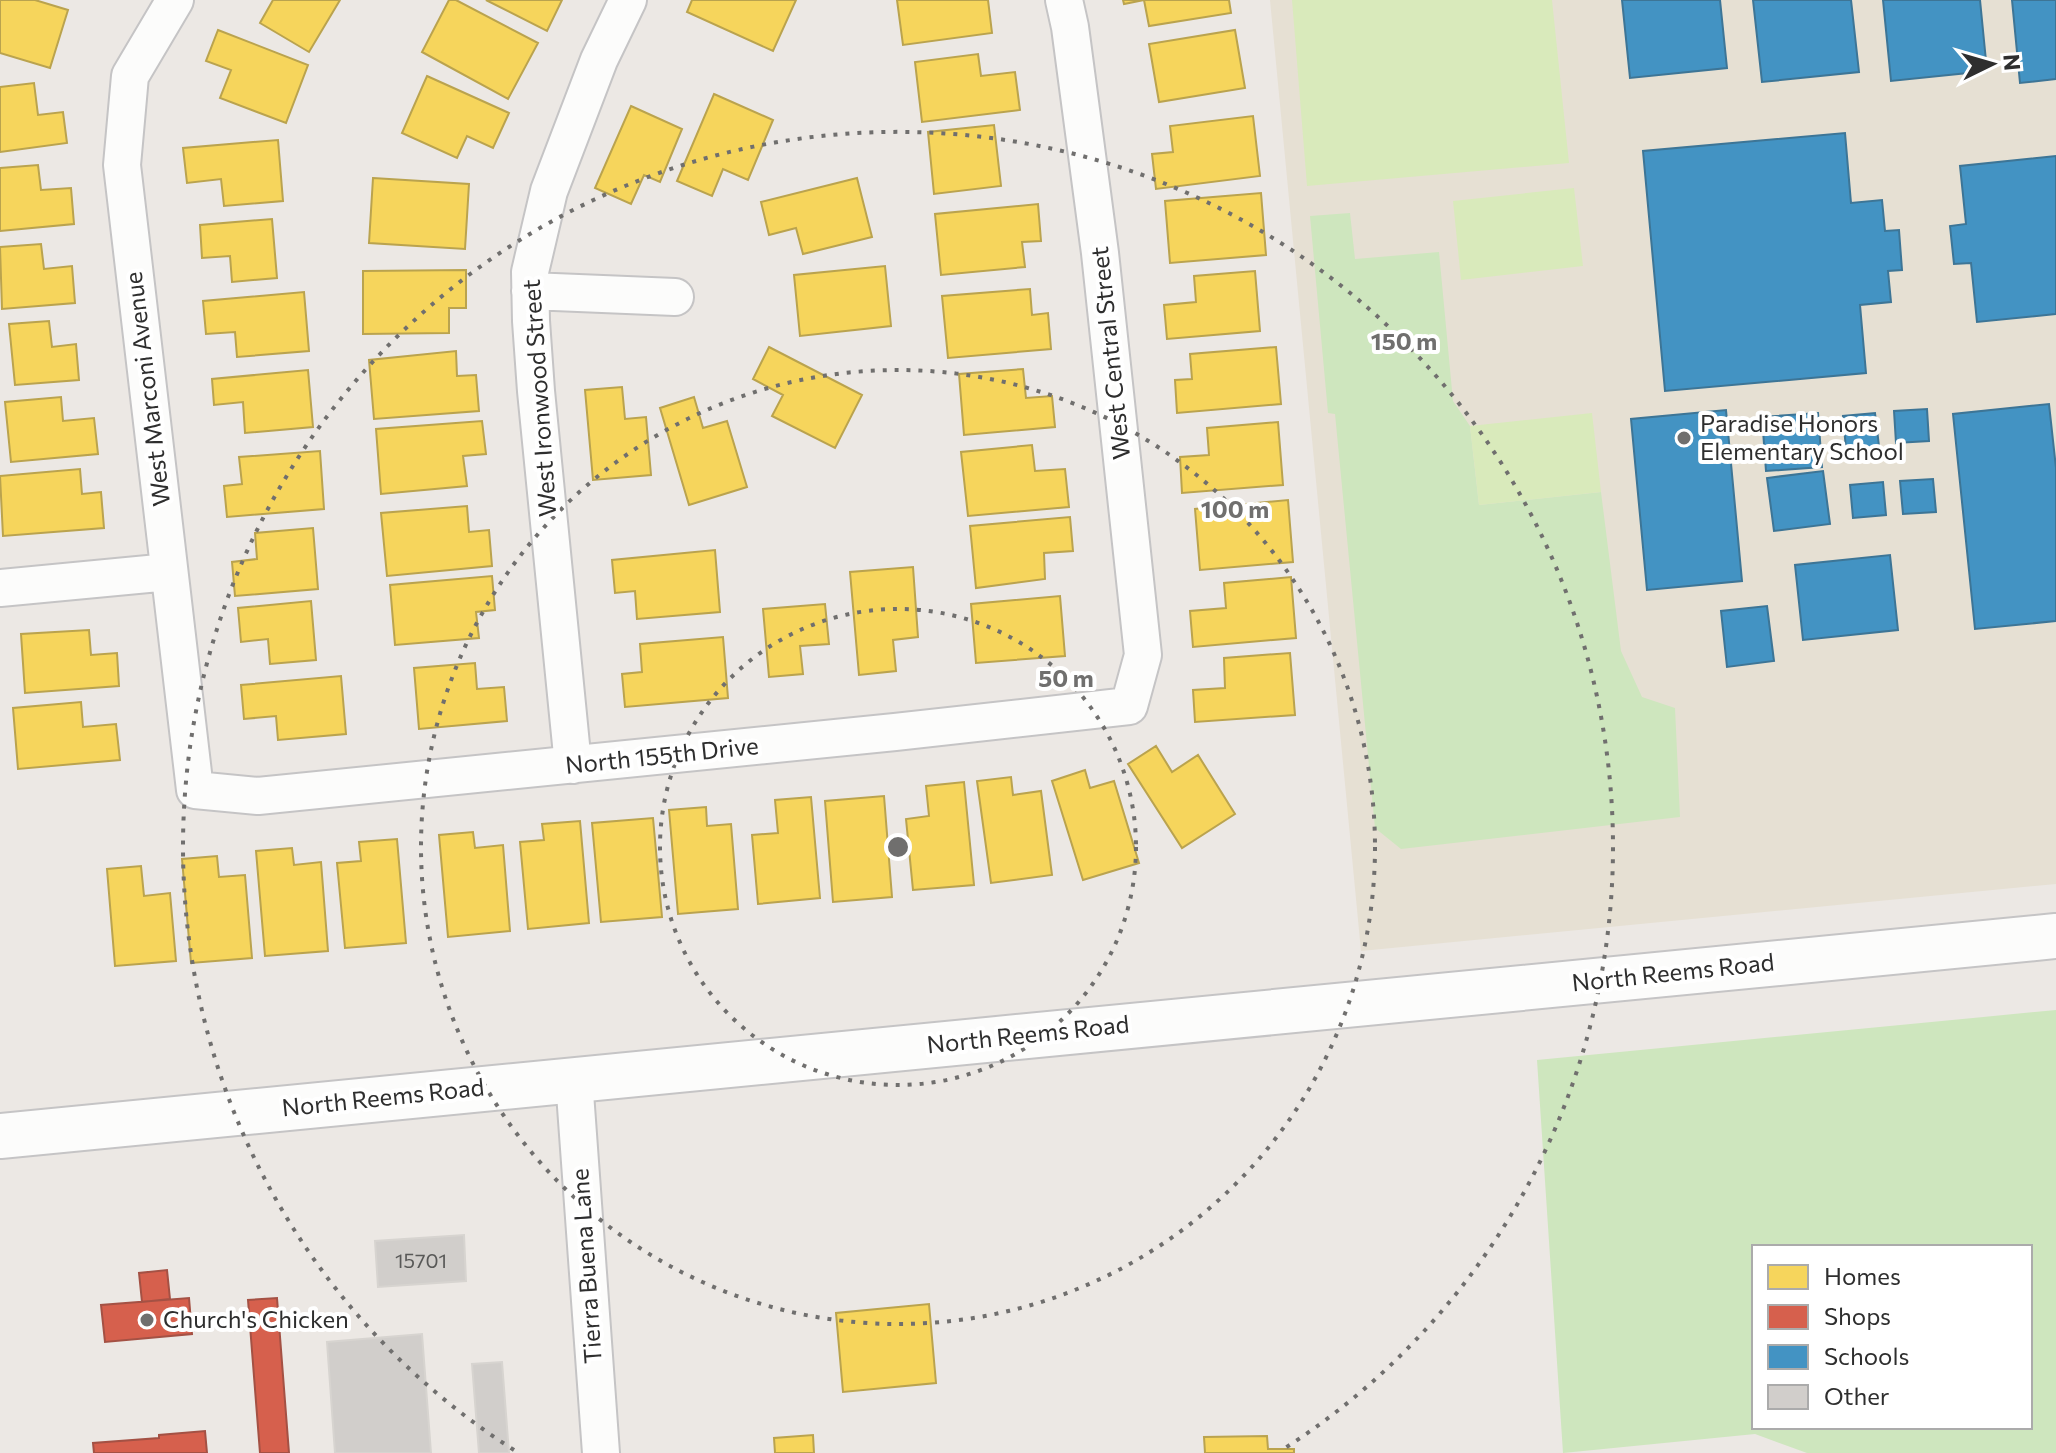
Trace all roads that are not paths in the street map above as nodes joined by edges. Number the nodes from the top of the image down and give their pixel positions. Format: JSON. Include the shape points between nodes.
{"nodes":[{"id":1,"x":175,"y":0,"type":"edge"},
{"id":2,"x":628,"y":0,"type":"edge"},
{"id":3,"x":1064,"y":0,"type":"edge"},
{"id":4,"x":530,"y":291,"type":"junction"},
{"id":5,"x":675,"y":297,"type":"dead end"},
{"id":6,"x":169,"y":572,"type":"junction"},
{"id":7,"x":0,"y":588,"type":"edge"},
{"id":8,"x":1129,"y":706,"type":"joint"},
{"id":9,"x":573,"y":765,"type":"junction"},
{"id":10,"x":195,"y":790,"type":"joint"},
{"id":11,"x":2056,"y":936,"type":"edge"},
{"id":12,"x":574,"y":1079,"type":"junction"},
{"id":13,"x":0,"y":1136,"type":"edge"},
{"id":14,"x":601,"y":1453,"type":"edge"}],
"edges":[{"from":1,"to":6,"type":"street","name":"West Marconi Avenue","via":[[130,76],[122,165]]},
{"from":2,"to":4,"type":"street","name":"West Ironwood Street","via":[[549,191]]},
{"from":3,"to":8,"type":"street","name":"West Central Street","via":[[1100,253],[1143,655]]},
{"from":4,"to":5,"type":"street"},
{"from":4,"to":9,"type":"street","name":"West Ironwood Street"},
{"from":6,"to":7,"type":"street"},
{"from":6,"to":10,"type":"street","name":"West Marconi Avenue"},
{"from":8,"to":9,"type":"street","name":"North 155th Drive"},
{"from":9,"to":10,"type":"street","name":"North 155th Drive","via":[[258,796]]},
{"from":11,"to":12,"type":"main road","name":"North Reems Road"},
{"from":12,"to":13,"type":"main road","name":"North Reems Road"},
{"from":12,"to":14,"type":"street","name":"Tierra Buena Lane"}]}
